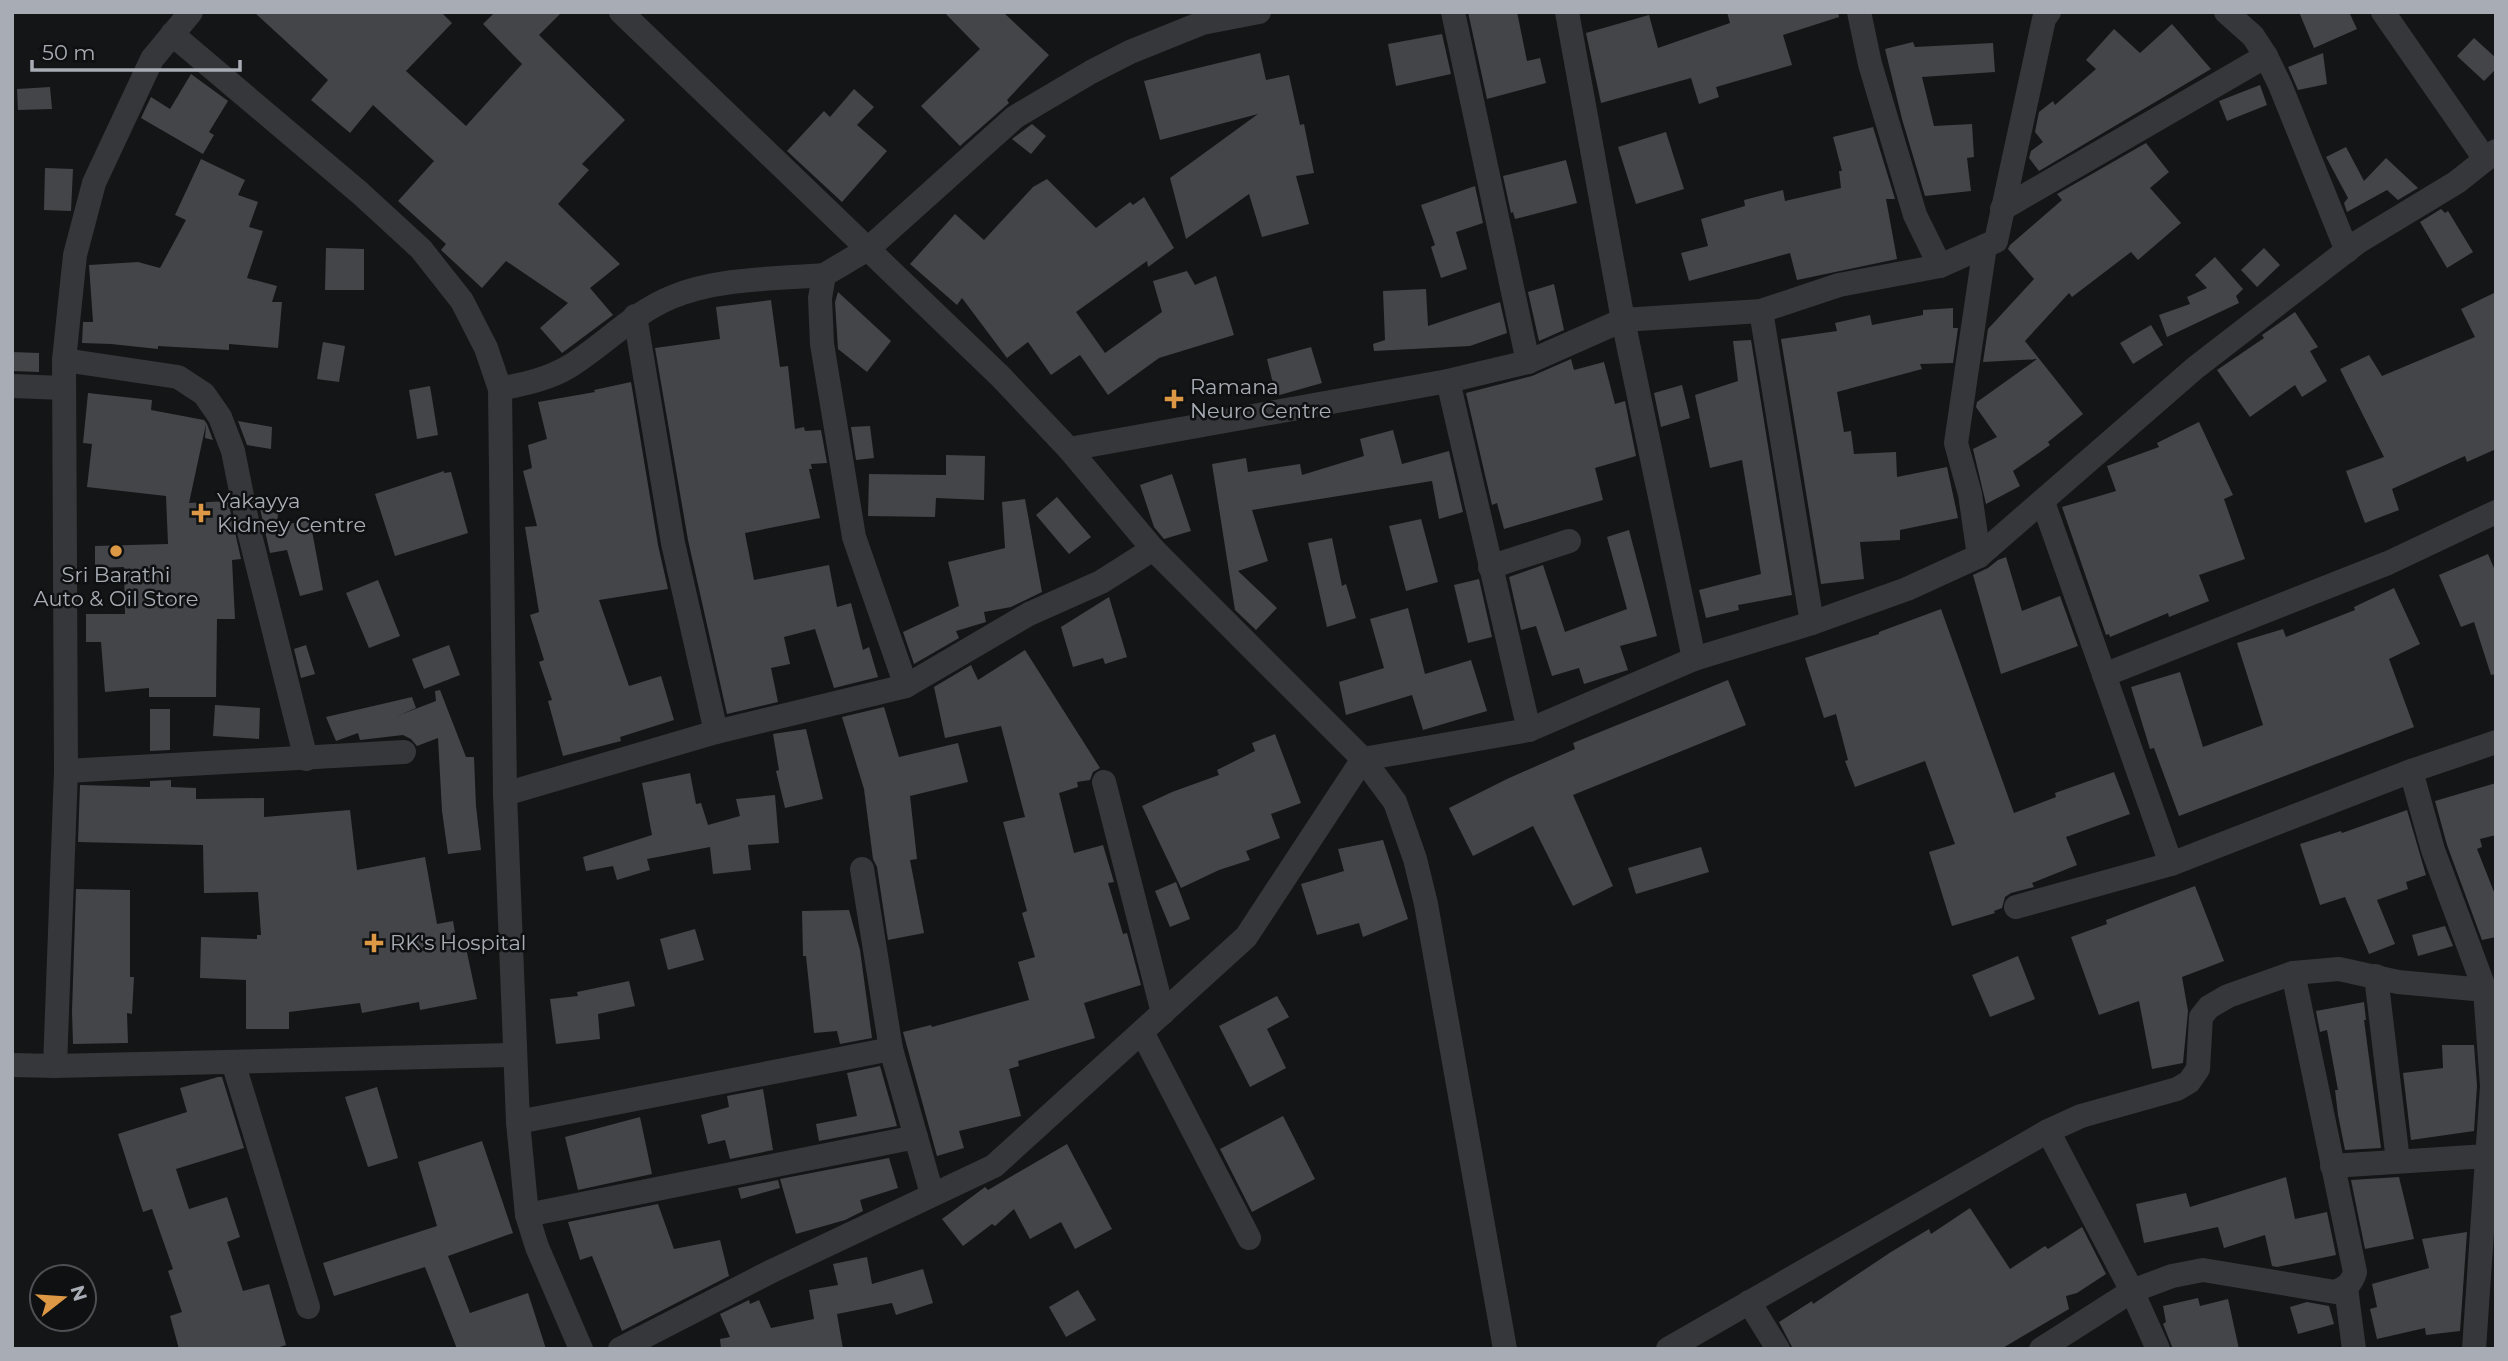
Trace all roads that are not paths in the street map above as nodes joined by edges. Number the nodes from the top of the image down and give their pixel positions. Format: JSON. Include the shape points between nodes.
{"nodes":[{"id":1,"x":191,"y":12,"type":"edge"},
{"id":2,"x":621,"y":12,"type":"edge"},
{"id":3,"x":1259,"y":12,"type":"edge"},
{"id":4,"x":1453,"y":12,"type":"edge"},
{"id":5,"x":1567,"y":12,"type":"edge"},
{"id":6,"x":1859,"y":12,"type":"edge"},
{"id":7,"x":2226,"y":12,"type":"edge"},
{"id":8,"x":2384,"y":12,"type":"edge"},
{"id":9,"x":2042,"y":15,"type":"edge"},
{"id":10,"x":1201,"y":18,"type":"edge"},
{"id":11,"x":172,"y":34,"type":"junction"},
{"id":12,"x":2266,"y":56,"type":"junction"},
{"id":13,"x":2490,"y":155,"type":"edge"},
{"id":14,"x":2002,"y":209,"type":"junction"},
{"id":15,"x":1985,"y":246,"type":"junction"},
{"id":16,"x":868,"y":249,"type":"junction"},
{"id":17,"x":2347,"y":251,"type":"junction"},
{"id":18,"x":1940,"y":266,"type":"junction"},
{"id":19,"x":824,"y":275,"type":"junction"},
{"id":20,"x":1761,"y":311,"type":"junction"},
{"id":21,"x":635,"y":316,"type":"junction"},
{"id":22,"x":1623,"y":320,"type":"junction"},
{"id":23,"x":64,"y":360,"type":"junction"},
{"id":24,"x":1528,"y":362,"type":"junction"},
{"id":25,"x":1448,"y":381,"type":"junction"},
{"id":26,"x":12,"y":386,"type":"edge"},
{"id":27,"x":64,"y":388,"type":"junction"},
{"id":28,"x":500,"y":389,"type":"junction"},
{"id":29,"x":1069,"y":449,"type":"junction"},
{"id":30,"x":2043,"y":502,"type":"junction"},
{"id":31,"x":2496,"y":512,"type":"edge"},
{"id":32,"x":1569,"y":541,"type":"dead end"},
{"id":33,"x":1153,"y":549,"type":"junction"},
{"id":34,"x":1979,"y":556,"type":"junction"},
{"id":35,"x":1490,"y":567,"type":"junction"},
{"id":36,"x":1812,"y":623,"type":"junction"},
{"id":37,"x":1694,"y":659,"type":"junction"},
{"id":38,"x":2104,"y":674,"type":"junction"},
{"id":39,"x":906,"y":686,"type":"junction"},
{"id":40,"x":1529,"y":730,"type":"junction"},
{"id":41,"x":716,"y":732,"type":"junction"},
{"id":42,"x":2496,"y":742,"type":"edge"},
{"id":43,"x":404,"y":752,"type":"dead end"},
{"id":44,"x":1363,"y":759,"type":"junction"},
{"id":45,"x":306,"y":760,"type":"junction"},
{"id":46,"x":66,"y":771,"type":"junction"},
{"id":47,"x":2411,"y":771,"type":"junction"},
{"id":48,"x":1104,"y":782,"type":"dead end"},
{"id":49,"x":505,"y":794,"type":"junction"},
{"id":50,"x":2171,"y":864,"type":"junction"},
{"id":51,"x":862,"y":869,"type":"dead end"},
{"id":52,"x":2016,"y":907,"type":"dead end"},
{"id":53,"x":2293,"y":973,"type":"junction"},
{"id":54,"x":2485,"y":974,"type":"edge"},
{"id":55,"x":2375,"y":976,"type":"junction"},
{"id":56,"x":1163,"y":1013,"type":"junction"},
{"id":57,"x":1142,"y":1032,"type":"junction"},
{"id":58,"x":891,"y":1049,"type":"junction"},
{"id":59,"x":515,"y":1055,"type":"junction"},
{"id":60,"x":233,"y":1062,"type":"junction"},
{"id":61,"x":12,"y":1065,"type":"edge"},
{"id":62,"x":55,"y":1066,"type":"junction"},
{"id":63,"x":518,"y":1122,"type":"junction"},
{"id":64,"x":2048,"y":1131,"type":"junction"},
{"id":65,"x":916,"y":1137,"type":"junction"},
{"id":66,"x":2487,"y":1156,"type":"junction"},
{"id":67,"x":2398,"y":1161,"type":"junction"},
{"id":68,"x":2332,"y":1166,"type":"junction"},
{"id":69,"x":2490,"y":1185,"type":"edge"},
{"id":70,"x":932,"y":1194,"type":"junction"},
{"id":71,"x":527,"y":1214,"type":"junction"},
{"id":72,"x":1249,"y":1238,"type":"dead end"},
{"id":73,"x":2346,"y":1288,"type":"junction"},
{"id":74,"x":2132,"y":1291,"type":"junction"},
{"id":75,"x":1749,"y":1302,"type":"junction"},
{"id":76,"x":308,"y":1307,"type":"dead end"},
{"id":77,"x":633,"y":1346,"type":"edge"},
{"id":78,"x":581,"y":1349,"type":"edge"},
{"id":79,"x":1505,"y":1349,"type":"edge"},
{"id":80,"x":1668,"y":1349,"type":"edge"},
{"id":81,"x":1778,"y":1349,"type":"edge"},
{"id":82,"x":2041,"y":1349,"type":"edge"},
{"id":83,"x":2158,"y":1349,"type":"edge"},
{"id":84,"x":2354,"y":1349,"type":"edge"},
{"id":85,"x":2474,"y":1349,"type":"edge"}],
"edges":[{"from":1,"to":11,"type":"street"},
{"from":2,"to":16,"type":"street"},
{"from":3,"to":10,"type":"street"},
{"from":4,"to":24,"type":"street"},
{"from":5,"to":22,"type":"street"},
{"from":6,"to":18,"type":"street","via":[[1915,215]]},
{"from":7,"to":12,"type":"street","via":[[2253,36]]},
{"from":8,"to":13,"type":"street"},
{"from":9,"to":14,"type":"street"},
{"from":10,"to":16,"type":"street","via":[[1091,72],[1015,117]]},
{"from":11,"to":23,"type":"street","via":[[152,59],[93,183],[75,255]]},
{"from":11,"to":28,"type":"street","via":[[421,249],[463,301]]},
{"from":12,"to":14,"type":"street"},
{"from":12,"to":17,"type":"street"},
{"from":13,"to":17,"type":"street"},
{"from":14,"to":15,"type":"street","via":[[1996,241]]},
{"from":15,"to":18,"type":"street"},
{"from":15,"to":34,"type":"street","via":[[1956,443],[1970,494]]},
{"from":16,"to":19,"type":"street"},
{"from":16,"to":29,"type":"street"},
{"from":17,"to":30,"type":"street","via":[[2195,368]]},
{"from":18,"to":20,"type":"street","via":[[1839,285]]},
{"from":19,"to":21,"type":"street","via":[[729,282],[671,298]]},
{"from":19,"to":39,"type":"street","via":[[822,344],[854,537]]},
{"from":20,"to":22,"type":"street"},
{"from":20,"to":36,"type":"street"},
{"from":21,"to":28,"type":"street","via":[[569,367],[535,382]]},
{"from":21,"to":41,"type":"street","via":[[673,542]]},
{"from":22,"to":24,"type":"street"},
{"from":22,"to":37,"type":"street"},
{"from":23,"to":27,"type":"street"},
{"from":23,"to":45,"type":"street","via":[[178,377],[204,394],[220,417],[233,451]]},
{"from":24,"to":25,"type":"street"},
{"from":25,"to":29,"type":"street"},
{"from":25,"to":35,"type":"street"},
{"from":26,"to":27,"type":"street"},
{"from":27,"to":46,"type":"street"},
{"from":28,"to":49,"type":"street"},
{"from":29,"to":33,"type":"street"},
{"from":30,"to":34,"type":"street"},
{"from":30,"to":38,"type":"street"},
{"from":31,"to":38,"type":"street","via":[[2388,563]]},
{"from":32,"to":35,"type":"street"},
{"from":33,"to":39,"type":"street","via":[[1101,582],[1029,614]]},
{"from":33,"to":44,"type":"street"},
{"from":34,"to":36,"type":"street","via":[[1907,589]]},
{"from":35,"to":40,"type":"street"},
{"from":36,"to":37,"type":"street"},
{"from":37,"to":40,"type":"street"},
{"from":38,"to":50,"type":"street"},
{"from":39,"to":41,"type":"street"},
{"from":40,"to":44,"type":"street"},
{"from":41,"to":49,"type":"street"},
{"from":42,"to":47,"type":"street"},
{"from":43,"to":45,"type":"street"},
{"from":44,"to":56,"type":"street","via":[[1246,937]]},
{"from":44,"to":79,"type":"street","via":[[1395,802],[1426,904]]},
{"from":45,"to":46,"type":"street"},
{"from":46,"to":62,"type":"street"},
{"from":47,"to":50,"type":"street"},
{"from":47,"to":54,"type":"street","via":[[2433,850]]},
{"from":48,"to":56,"type":"street"},
{"from":49,"to":59,"type":"street"},
{"from":50,"to":52,"type":"street"},
{"from":51,"to":58,"type":"street"},
{"from":53,"to":55,"type":"street","via":[[2339,969]]},
{"from":53,"to":64,"type":"street","via":[[2209,1006],[2201,1017],[2198,1069],[2177,1090],[2081,1116]]},
{"from":53,"to":68,"type":"street"},
{"from":54,"to":55,"type":"street","via":[[2398,982]]},
{"from":54,"to":66,"type":"street","via":[[2492,1086]]},
{"from":55,"to":67,"type":"street"},
{"from":56,"to":57,"type":"street"},
{"from":57,"to":70,"type":"street","via":[[994,1166]]},
{"from":57,"to":72,"type":"street"},
{"from":58,"to":63,"type":"street"},
{"from":58,"to":65,"type":"street"},
{"from":59,"to":60,"type":"street"},
{"from":59,"to":63,"type":"street"},
{"from":60,"to":62,"type":"street"},
{"from":60,"to":76,"type":"street"},
{"from":61,"to":62,"type":"street"},
{"from":63,"to":71,"type":"street"},
{"from":64,"to":74,"type":"street"},
{"from":64,"to":75,"type":"street"},
{"from":65,"to":70,"type":"street"},
{"from":65,"to":71,"type":"street"},
{"from":66,"to":67,"type":"street"},
{"from":66,"to":69,"type":"street"},
{"from":67,"to":68,"type":"street"},
{"from":68,"to":73,"type":"street","via":[[2355,1272]]},
{"from":69,"to":85,"type":"street"},
{"from":70,"to":77,"type":"street","via":[[772,1271]]},
{"from":71,"to":78,"type":"street"},
{"from":73,"to":74,"type":"street","via":[[2335,1293],[2203,1270]]},
{"from":73,"to":84,"type":"street"},
{"from":74,"to":82,"type":"street"},
{"from":74,"to":83,"type":"street"},
{"from":75,"to":80,"type":"street"},
{"from":75,"to":81,"type":"street"}]}
